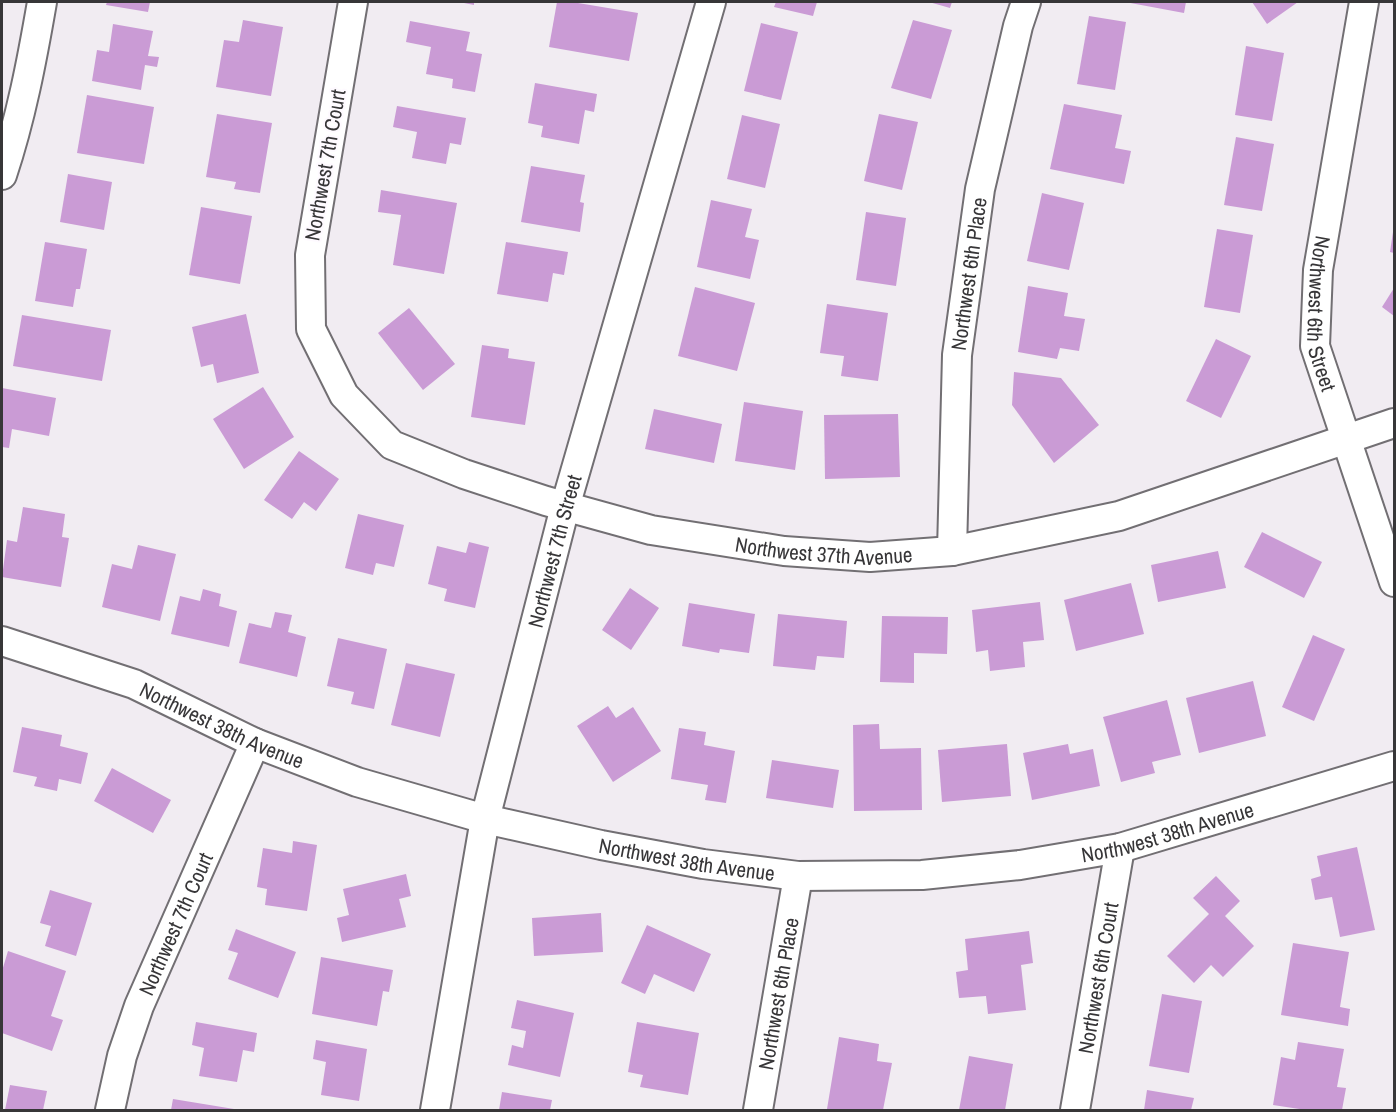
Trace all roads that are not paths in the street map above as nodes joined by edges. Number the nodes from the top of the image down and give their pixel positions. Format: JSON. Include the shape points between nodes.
{"nodes":[{"id":1,"x":42,"y":2,"type":"edge"},
{"id":2,"x":353,"y":2,"type":"edge"},
{"id":3,"x":711,"y":2,"type":"edge"},
{"id":4,"x":1026,"y":2,"type":"edge"},
{"id":5,"x":1364,"y":2,"type":"edge"},
{"id":6,"x":2,"y":175,"type":"edge"},
{"id":7,"x":311,"y":329,"type":"joint"},
{"id":8,"x":1395,"y":423,"type":"edge"},
{"id":9,"x":1347,"y":438,"type":"junction"},
{"id":10,"x":565,"y":507,"type":"junction"},
{"id":11,"x":952,"y":551,"type":"junction"},
{"id":12,"x":1395,"y":582,"type":"edge"},
{"id":13,"x":2,"y":641,"type":"edge"},
{"id":14,"x":255,"y":742,"type":"junction"},
{"id":15,"x":1395,"y":766,"type":"edge"},
{"id":16,"x":485,"y":819,"type":"junction"},
{"id":17,"x":1120,"y":848,"type":"junction"},
{"id":18,"x":798,"y":876,"type":"junction"},
{"id":19,"x":110,"y":1110,"type":"edge"},
{"id":20,"x":435,"y":1110,"type":"edge"},
{"id":21,"x":758,"y":1110,"type":"edge"},
{"id":22,"x":1075,"y":1110,"type":"edge"}],
"edges":[{"from":1,"to":6,"type":"street","via":[[29,78]]},
{"from":2,"to":7,"type":"street","name":"Northwest 7th Court","via":[[310,255]]},
{"from":3,"to":10,"type":"street","name":"Northwest 7th Street"},
{"from":4,"to":11,"type":"street","name":"Northwest 6th Place","via":[[980,189],[957,355]]},
{"from":5,"to":9,"type":"street","name":"Northwest 6th Street","via":[[1318,270],[1315,346]]},
{"from":7,"to":10,"type":"street","name":"Northwest 37th Avenue","via":[[344,395],[392,445],[464,474]]},
{"from":8,"to":9,"type":"street","name":"Northwest 37th Avenue"},
{"from":9,"to":11,"type":"street","name":"Northwest 37th Avenue","via":[[1119,516]]},
{"from":9,"to":12,"type":"street","name":"Northwest 6th Street"},
{"from":10,"to":11,"type":"street","name":"Northwest 37th Avenue","via":[[651,530],[784,552],[870,557]]},
{"from":10,"to":16,"type":"street","name":"Northwest 7th Street"},
{"from":13,"to":14,"type":"street","name":"Northwest 38th Avenue","via":[[134,684]]},
{"from":14,"to":16,"type":"street","name":"Northwest 38th Avenue","via":[[357,782]]},
{"from":14,"to":19,"type":"street","name":"Northwest 7th Court","via":[[139,1006]]},
{"from":15,"to":17,"type":"street","name":"Northwest 38th Avenue"},
{"from":16,"to":18,"type":"street","name":"Northwest 38th Avenue","via":[[703,864]]},
{"from":16,"to":20,"type":"street","name":"Northwest 7th Street"},
{"from":17,"to":18,"type":"street","name":"Northwest 38th Avenue","via":[[1020,865],[922,875]]},
{"from":17,"to":22,"type":"street","name":"Northwest 6th Court"},
{"from":18,"to":21,"type":"street","name":"Northwest 6th Place"}]}
